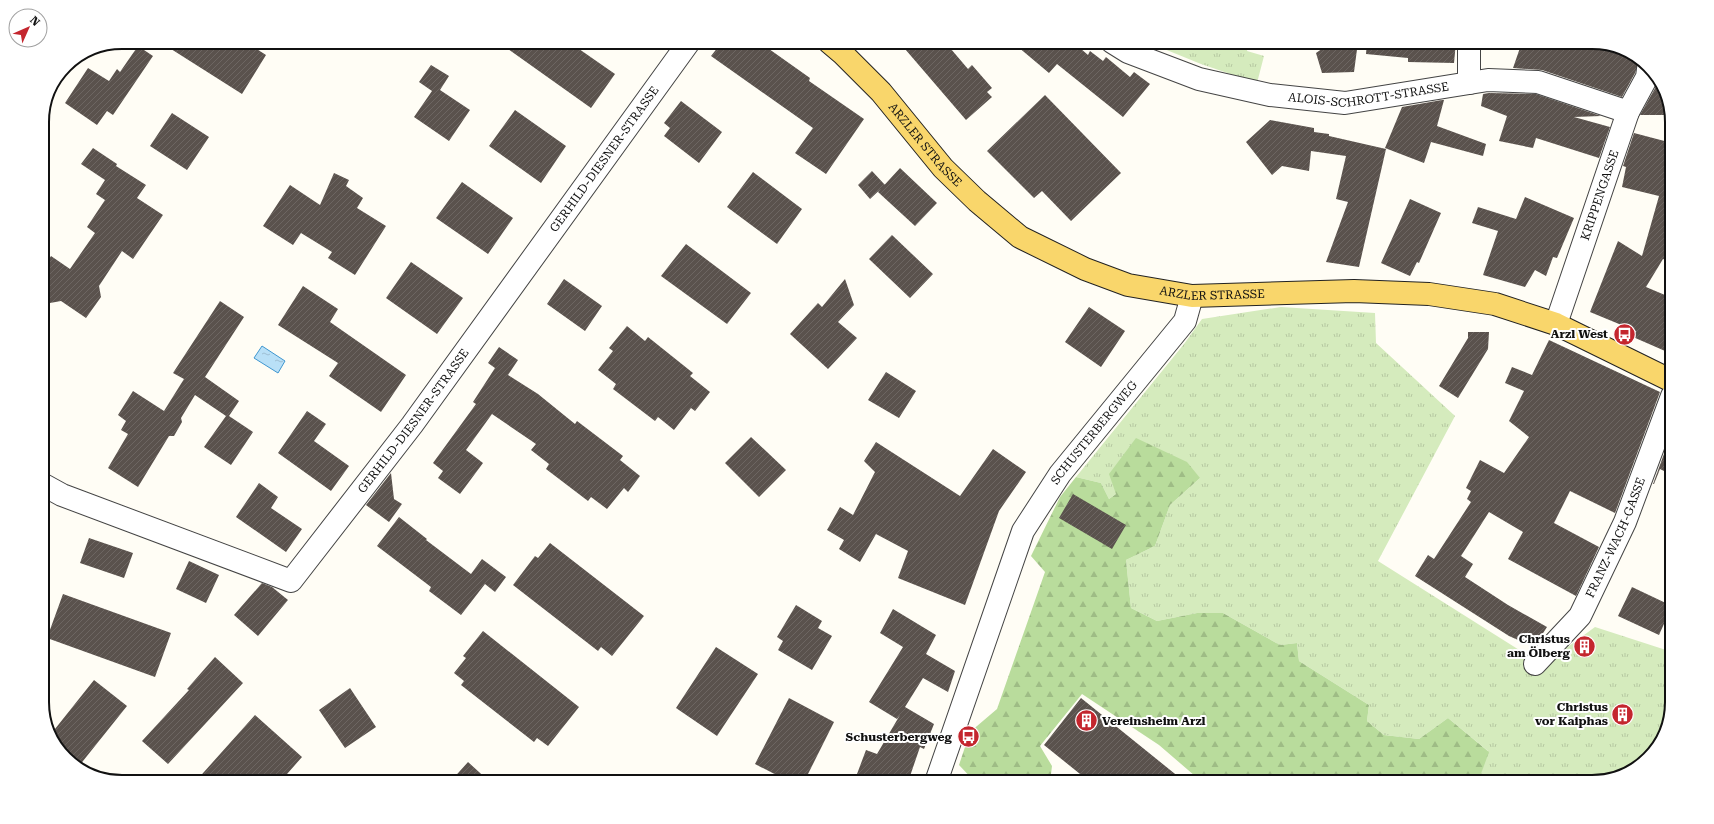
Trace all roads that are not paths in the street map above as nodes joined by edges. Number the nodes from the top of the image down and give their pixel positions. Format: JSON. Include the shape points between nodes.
{"nodes":[{"id":1,"x":684,"y":49,"type":"edge"},
{"id":2,"x":837,"y":49,"type":"edge"},
{"id":3,"x":1123,"y":49,"type":"edge"},
{"id":4,"x":1469,"y":49,"type":"edge"},
{"id":5,"x":1647,"y":73,"type":"edge"},
{"id":6,"x":1469,"y":83,"type":"junction"},
{"id":7,"x":1628,"y":112,"type":"junction"},
{"id":8,"x":1192,"y":296,"type":"junction"},
{"id":9,"x":1556,"y":324,"type":"junction"},
{"id":10,"x":1665,"y":378,"type":"edge"},
{"id":11,"x":1665,"y":415,"type":"edge"},
{"id":12,"x":49,"y":488,"type":"edge"},
{"id":13,"x":1535,"y":664,"type":"dead end"},
{"id":14,"x":938,"y":775,"type":"edge"}],
"edges":[{"from":1,"to":12,"type":"street","name":"GERHILD-DIESNER-STRASSE","via":[[412,425],[291,581],[62,495]]},
{"from":2,"to":8,"type":"main road","name":"ARZLER STRASSE","via":[[881,92],[943,168],[1020,237],[1085,269],[1128,284]]},
{"from":3,"to":6,"type":"street","name":"ALOIS-SCHROTT-STRASSE","via":[[1199,79],[1270,95],[1346,103]]},
{"from":4,"to":6,"type":"street"},
{"from":5,"to":7,"type":"street","name":"KRIPPENGASSE"},
{"from":6,"to":7,"type":"street","name":"ALOIS-SCHROTT-STRASSE","via":[[1488,80],[1538,82]]},
{"from":7,"to":9,"type":"street","name":"KRIPPENGASSE"},
{"from":8,"to":9,"type":"main road","name":"ARZLER STRASSE","via":[[1354,291],[1428,294],[1495,304]]},
{"from":8,"to":14,"type":"street","name":"SCHUSTERBERGWEG","via":[[1185,321],[1060,474],[1023,531]]},
{"from":9,"to":10,"type":"main road","name":"ARZLER STRASSE"},
{"from":11,"to":13,"type":"street","name":"FRANZ-WACH-GASSE","via":[[1625,522],[1580,616]]}]}
